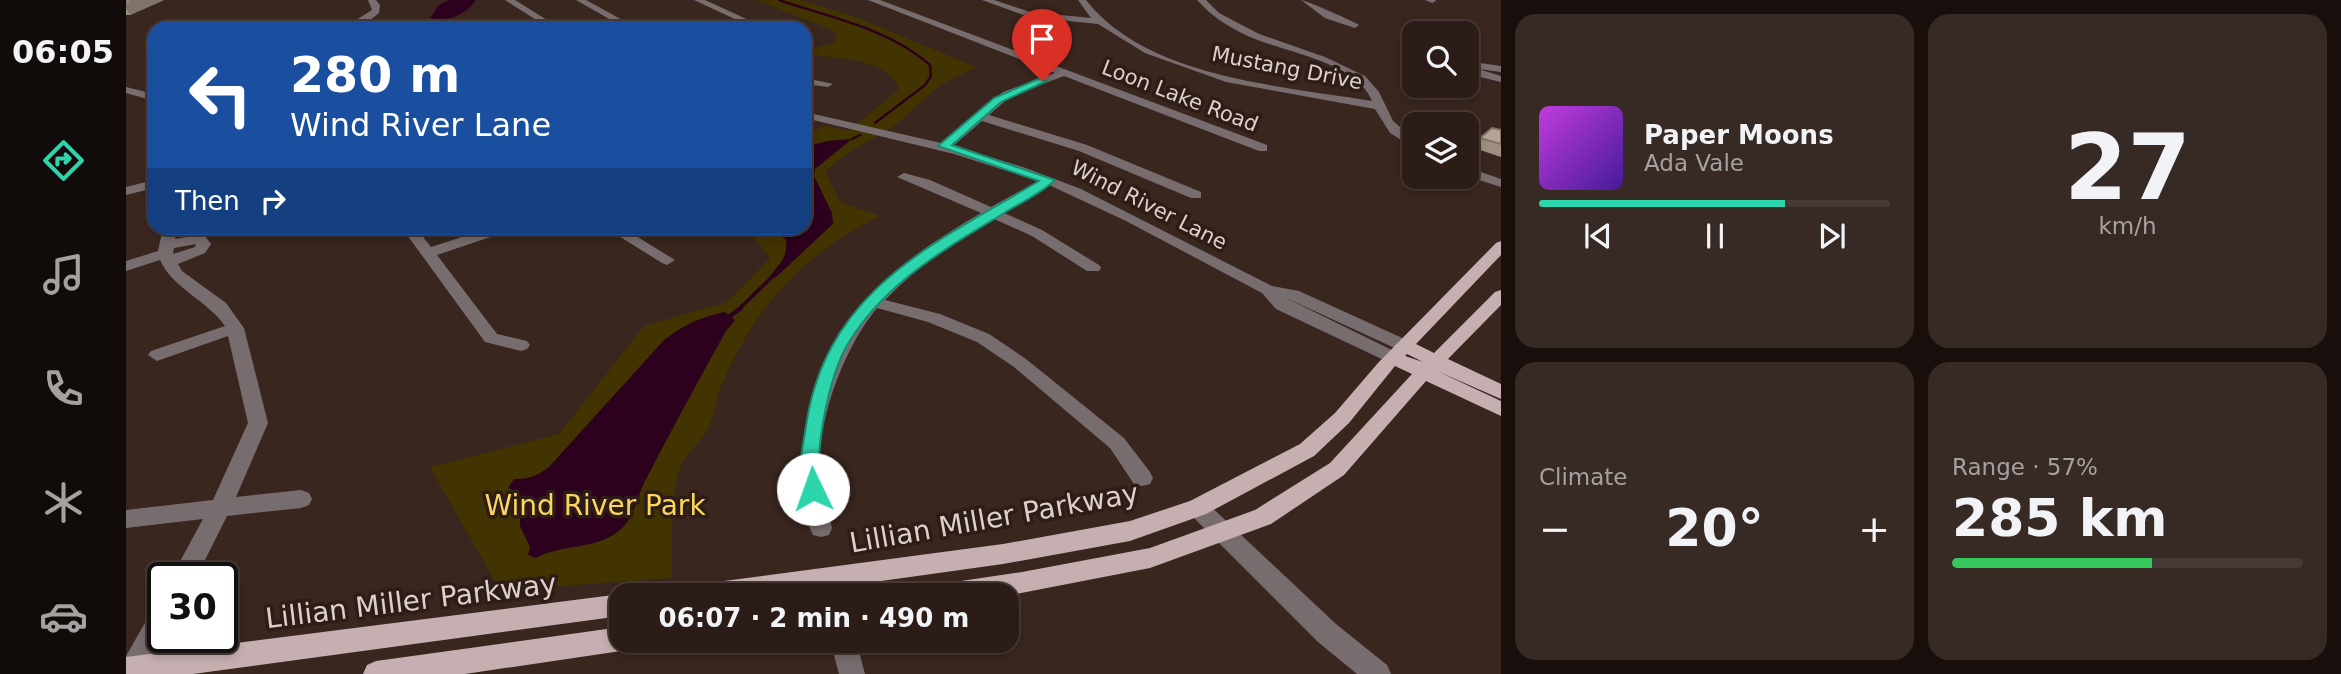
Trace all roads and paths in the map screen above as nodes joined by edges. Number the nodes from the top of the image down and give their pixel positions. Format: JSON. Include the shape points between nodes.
{"nodes":[{"id":1,"x":372,"y":0,"type":"edge"},
{"id":2,"x":532,"y":0,"type":"edge"},
{"id":3,"x":580,"y":0,"type":"edge"},
{"id":4,"x":698,"y":0,"type":"edge"},
{"id":5,"x":859,"y":0,"type":"edge"},
{"id":6,"x":872,"y":0,"type":"edge"},
{"id":7,"x":986,"y":0,"type":"edge"},
{"id":8,"x":1082,"y":0,"type":"edge"},
{"id":9,"x":1201,"y":0,"type":"edge"},
{"id":10,"x":1305,"y":0,"type":"edge"},
{"id":11,"x":512,"y":2,"type":"edge"},
{"id":12,"x":886,"y":6,"type":"junction"},
{"id":13,"x":364,"y":21,"type":"edge"},
{"id":14,"x":543,"y":21,"type":"edge"},
{"id":15,"x":619,"y":21,"type":"edge"},
{"id":16,"x":745,"y":21,"type":"edge"},
{"id":17,"x":1098,"y":21,"type":"junction"},
{"id":18,"x":1355,"y":25,"type":"dead end"},
{"id":19,"x":1501,"y":69,"type":"edge"},
{"id":20,"x":1064,"y":73,"type":"junction"},
{"id":21,"x":1501,"y":79,"type":"edge"},
{"id":22,"x":812,"y":82,"type":"edge"},
{"id":23,"x":828,"y":84,"type":"dead end"},
{"id":24,"x":126,"y":90,"type":"edge"},
{"id":25,"x":147,"y":94,"type":"edge"},
{"id":26,"x":1380,"y":106,"type":"junction"},
{"id":27,"x":979,"y":116,"type":"junction"},
{"id":28,"x":812,"y":117,"type":"edge"},
{"id":29,"x":1402,"y":135,"type":"edge"},
{"id":30,"x":944,"y":146,"type":"junction"},
{"id":31,"x":1263,"y":148,"type":"dead end"},
{"id":32,"x":1479,"y":169,"type":"edge"},
{"id":33,"x":1479,"y":175,"type":"edge"},
{"id":34,"x":1501,"y":176,"type":"edge"},
{"id":35,"x":904,"y":177,"type":"dead end"},
{"id":36,"x":1049,"y":180,"type":"junction"},
{"id":37,"x":1501,"y":183,"type":"edge"},
{"id":38,"x":147,"y":186,"type":"edge"},
{"id":39,"x":126,"y":191,"type":"edge"},
{"id":40,"x":1196,"y":195,"type":"dead end"},
{"id":41,"x":993,"y":214,"type":"junction"},
{"id":42,"x":414,"y":235,"type":"edge"},
{"id":43,"x":482,"y":235,"type":"edge"},
{"id":44,"x":624,"y":235,"type":"edge"},
{"id":45,"x":1501,"y":246,"type":"edge"},
{"id":46,"x":167,"y":247,"type":"edge"},
{"id":47,"x":428,"y":253,"type":"junction"},
{"id":48,"x":667,"y":260,"type":"dead end"},
{"id":49,"x":126,"y":266,"type":"edge"},
{"id":50,"x":1093,"y":268,"type":"dead end"},
{"id":51,"x":1501,"y":295,"type":"edge"},
{"id":52,"x":872,"y":302,"type":"junction"},
{"id":53,"x":234,"y":328,"type":"junction"},
{"id":54,"x":521,"y":345,"type":"dead end"},
{"id":55,"x":1400,"y":352,"type":"junction"},
{"id":56,"x":157,"y":355,"type":"dead end"},
{"id":57,"x":1430,"y":367,"type":"junction"},
{"id":58,"x":1501,"y":392,"type":"edge"},
{"id":59,"x":1501,"y":409,"type":"edge"},
{"id":60,"x":1142,"y":478,"type":"dead end"},
{"id":61,"x":301,"y":499,"type":"dead end"},
{"id":62,"x":1198,"y":508,"type":"junction"},
{"id":63,"x":220,"y":509,"type":"junction"},
{"id":64,"x":126,"y":519,"type":"edge"},
{"id":65,"x":821,"y":528,"type":"dead end"},
{"id":66,"x":1221,"y":532,"type":"junction"},
{"id":67,"x":192,"y":562,"type":"edge"},
{"id":68,"x":854,"y":583,"type":"edge"},
{"id":69,"x":1019,"y":583,"type":"edge"},
{"id":70,"x":609,"y":607,"type":"edge"},
{"id":71,"x":609,"y":641,"type":"edge"},
{"id":72,"x":147,"y":642,"type":"edge"},
{"id":73,"x":846,"y":653,"type":"edge"},
{"id":74,"x":130,"y":670,"type":"edge"},
{"id":75,"x":376,"y":674,"type":"edge"},
{"id":76,"x":852,"y":674,"type":"edge"},
{"id":77,"x":1378,"y":674,"type":"edge"}],
"edges":[{"from":1,"to":13,"type":"street","via":[[376,11]]},
{"from":2,"to":11,"type":"street"},
{"from":3,"to":15,"type":"street"},
{"from":4,"to":16,"type":"street"},
{"from":5,"to":12,"type":"street","name":"Loon Lake Road"},
{"from":6,"to":12,"type":"street","name":"Loon Lake Road"},
{"from":7,"to":17,"type":"street","via":[[1029,14]]},
{"from":8,"to":17,"type":"street","name":"Mustang Drive"},
{"from":9,"to":26,"type":"street","via":[[1249,32],[1347,70],[1368,83]]},
{"from":10,"to":18,"type":"street","via":[[1333,20]]},
{"from":11,"to":14,"type":"street"},
{"from":12,"to":20,"type":"street","name":"Loon Lake Road"},
{"from":17,"to":26,"type":"street","name":"Mustang Drive","via":[[1131,42],[1210,74]]},
{"from":19,"to":21,"type":"street","via":[[1472,68]]},
{"from":20,"to":27,"type":"street","via":[[1007,94]]},
{"from":20,"to":31,"type":"street","name":"Loon Lake Road"},
{"from":22,"to":23,"type":"street"},
{"from":24,"to":25,"type":"street"},
{"from":26,"to":29,"type":"street","via":[[1392,128]]},
{"from":27,"to":30,"type":"street"},
{"from":27,"to":40,"type":"street","via":[[1083,148]]},
{"from":28,"to":30,"type":"street","name":"Wind River Lane"},
{"from":30,"to":36,"type":"street","name":"Wind River Lane"},
{"from":32,"to":34,"type":"street"},
{"from":33,"to":37,"type":"street"},
{"from":35,"to":41,"type":"street"},
{"from":36,"to":41,"type":"street"},
{"from":36,"to":55,"type":"street","name":"Wind River Lane","via":[[1268,290],[1282,305]]},
{"from":38,"to":39,"type":"street"},
{"from":41,"to":50,"type":"street","via":[[1037,233]]},
{"from":41,"to":52,"type":"street","via":[[933,250],[891,281]]},
{"from":42,"to":47,"type":"street"},
{"from":43,"to":47,"type":"street"},
{"from":44,"to":48,"type":"street"},
{"from":45,"to":55,"type":"main road","name":"Lillian Miller Parkway"},
{"from":46,"to":49,"type":"street"},
{"from":46,"to":53,"type":"street","via":[[175,274],[220,307]]},
{"from":47,"to":54,"type":"street","via":[[491,338]]},
{"from":51,"to":57,"type":"main road"},
{"from":52,"to":60,"type":"street","via":[[934,318],[983,338],[1117,443]]},
{"from":52,"to":65,"type":"street","via":[[837,349],[819,396],[809,469]]},
{"from":53,"to":56,"type":"street"},
{"from":53,"to":63,"type":"street","via":[[258,423]]},
{"from":55,"to":57,"type":"main road"},
{"from":55,"to":62,"type":"main road","name":"Lillian Miller Parkway","via":[[1307,450]]},
{"from":57,"to":58,"type":"main road"},
{"from":57,"to":59,"type":"main road"},
{"from":57,"to":66,"type":"main road","via":[[1338,469],[1263,517]]},
{"from":61,"to":63,"type":"street"},
{"from":62,"to":66,"type":"street"},
{"from":62,"to":68,"type":"main road","name":"Lillian Miller Parkway","via":[[1118,533]]},
{"from":63,"to":64,"type":"street"},
{"from":63,"to":67,"type":"street"},
{"from":66,"to":69,"type":"main road","via":[[1150,558]]},
{"from":66,"to":77,"type":"street","via":[[1327,633]]},
{"from":70,"to":74,"type":"main road","name":"Lillian Miller Parkway"},
{"from":71,"to":75,"type":"main road"},
{"from":72,"to":74,"type":"street"},
{"from":73,"to":76,"type":"street"}]}
